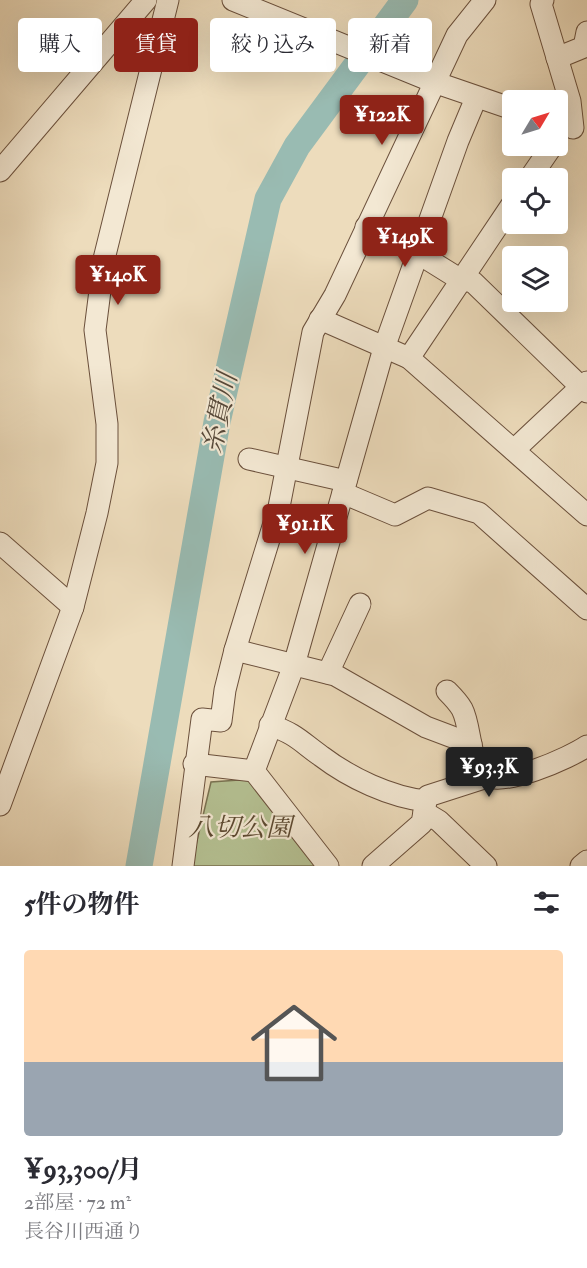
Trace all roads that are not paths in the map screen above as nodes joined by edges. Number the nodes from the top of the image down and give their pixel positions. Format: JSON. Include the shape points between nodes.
{"nodes":[{"id":1,"x":146,"y":0,"type":"edge"},
{"id":2,"x":168,"y":0,"type":"edge"},
{"id":3,"x":233,"y":0,"type":"edge"},
{"id":4,"x":471,"y":0,"type":"edge"},
{"id":5,"x":485,"y":0,"type":"edge"},
{"id":6,"x":543,"y":0,"type":"edge"},
{"id":7,"x":587,"y":32,"type":"edge"},
{"id":8,"x":450,"y":50,"type":"junction"},
{"id":9,"x":557,"y":58,"type":"junction"},
{"id":10,"x":434,"y":82,"type":"junction"},
{"id":11,"x":567,"y":90,"type":"edge"},
{"id":12,"x":568,"y":95,"type":"edge"},
{"id":13,"x":476,"y":98,"type":"junction"},
{"id":14,"x":502,"y":106,"type":"edge"},
{"id":15,"x":568,"y":129,"type":"edge"},
{"id":16,"x":0,"y":171,"type":"edge"},
{"id":17,"x":502,"y":219,"type":"edge"},
{"id":18,"x":366,"y":227,"type":"junction"},
{"id":19,"x":418,"y":253,"type":"junction"},
{"id":20,"x":461,"y":280,"type":"junction"},
{"id":21,"x":320,"y":320,"type":"junction"},
{"id":22,"x":384,"y":348,"type":"junction"},
{"id":23,"x":409,"y":358,"type":"junction"},
{"id":24,"x":585,"y":387,"type":"edge"},
{"id":25,"x":514,"y":450,"type":"junction"},
{"id":26,"x":249,"y":459,"type":"dead end"},
{"id":27,"x":286,"y":468,"type":"junction"},
{"id":28,"x":345,"y":487,"type":"junction"},
{"id":29,"x":587,"y":515,"type":"edge"},
{"id":30,"x":0,"y":543,"type":"edge"},
{"id":31,"x":360,"y":604,"type":"dead end"},
{"id":32,"x":73,"y":607,"type":"junction"},
{"id":33,"x":587,"y":609,"type":"edge"},
{"id":34,"x":235,"y":650,"type":"junction"},
{"id":35,"x":294,"y":665,"type":"junction"},
{"id":36,"x":328,"y":673,"type":"junction"},
{"id":37,"x":447,"y":691,"type":"dead end"},
{"id":38,"x":270,"y":724,"type":"junction"},
{"id":39,"x":471,"y":744,"type":"junction"},
{"id":40,"x":587,"y":746,"type":"edge"},
{"id":41,"x":194,"y":764,"type":"junction"},
{"id":42,"x":254,"y":771,"type":"junction"},
{"id":43,"x":488,"y":777,"type":"junction"},
{"id":44,"x":0,"y":805,"type":"edge"},
{"id":45,"x":425,"y":807,"type":"junction"},
{"id":46,"x":587,"y":861,"type":"edge"},
{"id":47,"x":183,"y":866,"type":"edge"},
{"id":48,"x":328,"y":866,"type":"edge"},
{"id":49,"x":373,"y":866,"type":"edge"},
{"id":50,"x":486,"y":866,"type":"edge"},
{"id":51,"x":582,"y":866,"type":"edge"}],
"edges":[{"from":1,"to":16,"type":"street"},
{"from":2,"to":32,"type":"street","via":[[104,259],[95,330],[107,424],[107,463]]},
{"from":3,"to":10,"type":"street"},
{"from":4,"to":8,"type":"street","via":[[448,25],[443,41]]},
{"from":5,"to":8,"type":"street"},
{"from":6,"to":9,"type":"street"},
{"from":7,"to":9,"type":"street","via":[[584,47]]},
{"from":8,"to":10,"type":"street"},
{"from":9,"to":11,"type":"street"},
{"from":10,"to":13,"type":"street"},
{"from":10,"to":18,"type":"street"},
{"from":12,"to":15,"type":"street","via":[[572,108]]},
{"from":13,"to":14,"type":"street"},
{"from":13,"to":19,"type":"street"},
{"from":17,"to":20,"type":"street"},
{"from":18,"to":19,"type":"street"},
{"from":18,"to":21,"type":"street"},
{"from":19,"to":20,"type":"street"},
{"from":19,"to":22,"type":"street"},
{"from":20,"to":23,"type":"street"},
{"from":20,"to":24,"type":"street","via":[[473,282]]},
{"from":21,"to":22,"type":"street"},
{"from":21,"to":27,"type":"street","via":[[313,332]]},
{"from":22,"to":23,"type":"street"},
{"from":22,"to":28,"type":"street"},
{"from":23,"to":25,"type":"street"},
{"from":24,"to":25,"type":"street"},
{"from":25,"to":29,"type":"street"},
{"from":26,"to":27,"type":"street"},
{"from":27,"to":28,"type":"street"},
{"from":27,"to":34,"type":"street","via":[[279,507]]},
{"from":28,"to":33,"type":"street","via":[[395,515],[428,498],[479,513]]},
{"from":28,"to":35,"type":"street"},
{"from":30,"to":32,"type":"street"},
{"from":31,"to":36,"type":"street"},
{"from":32,"to":44,"type":"street"},
{"from":34,"to":35,"type":"street"},
{"from":34,"to":41,"type":"street","via":[[221,721],[202,719]]},
{"from":35,"to":36,"type":"street"},
{"from":35,"to":38,"type":"street"},
{"from":36,"to":39,"type":"street","via":[[426,727]]},
{"from":37,"to":39,"type":"street","via":[[462,709]]},
{"from":38,"to":42,"type":"street"},
{"from":38,"to":45,"type":"street","via":[[295,734],[321,757],[382,790]]},
{"from":39,"to":43,"type":"street","via":[[483,774]]},
{"from":40,"to":43,"type":"street","via":[[528,774]]},
{"from":41,"to":42,"type":"street"},
{"from":41,"to":47,"type":"street"},
{"from":42,"to":48,"type":"street"},
{"from":43,"to":45,"type":"street","via":[[428,796]]},
{"from":45,"to":49,"type":"street","via":[[422,823]]},
{"from":45,"to":50,"type":"street"},
{"from":46,"to":51,"type":"street"}]}
